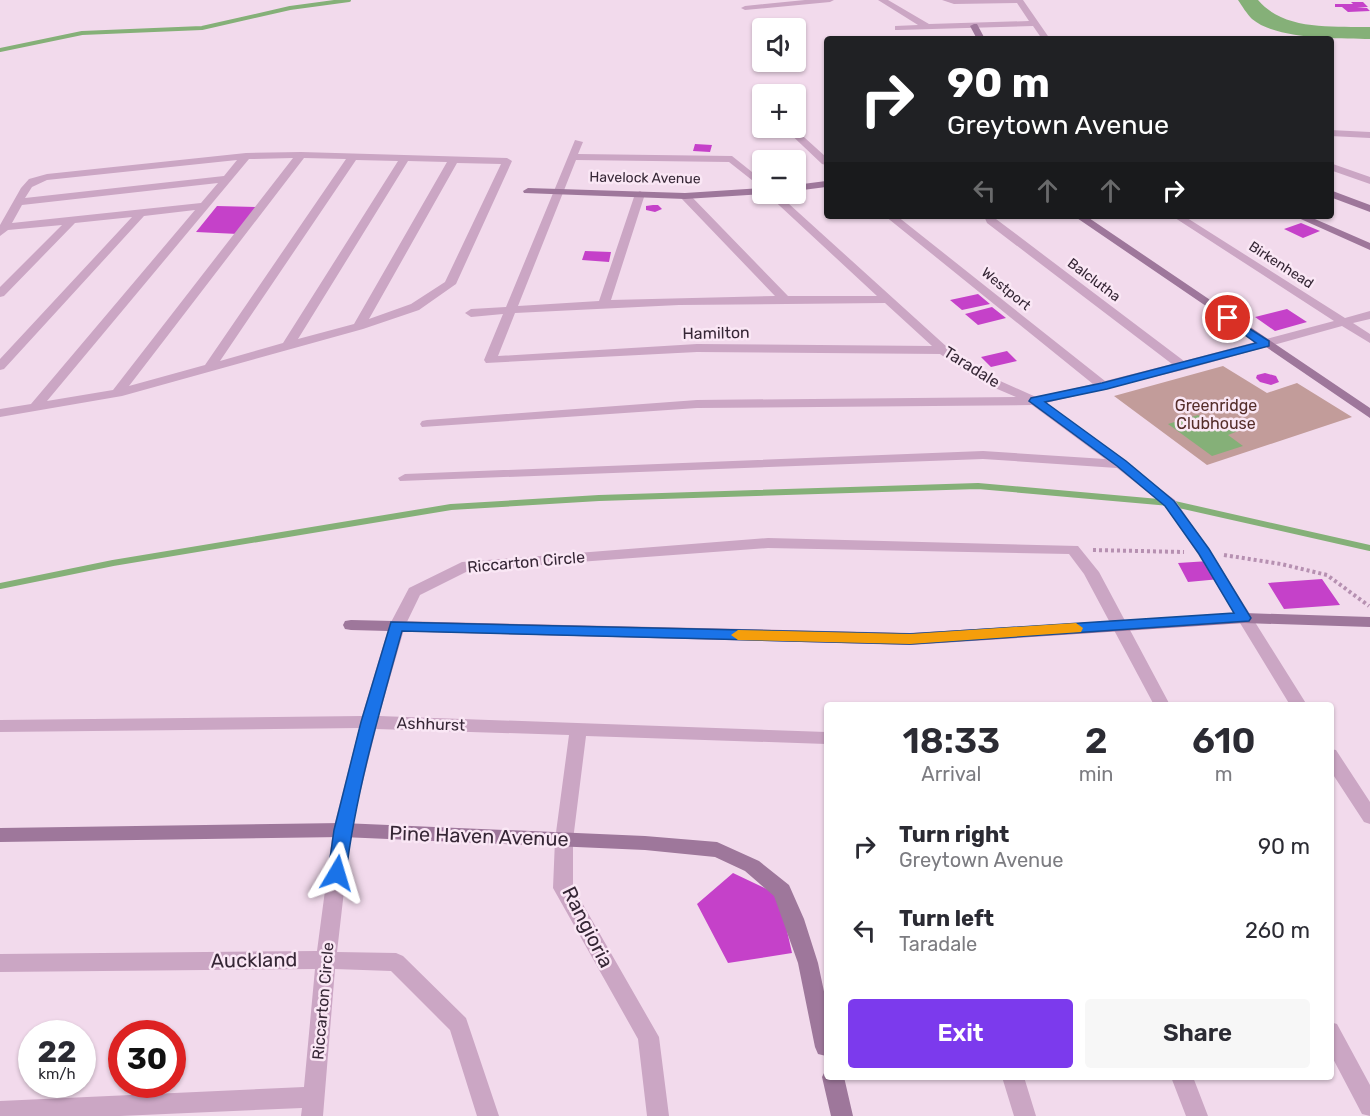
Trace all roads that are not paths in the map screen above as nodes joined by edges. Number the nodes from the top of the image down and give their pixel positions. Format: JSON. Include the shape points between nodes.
{"nodes":[{"id":1,"x":830,"y":0,"type":"edge"},
{"id":2,"x":882,"y":0,"type":"edge"},
{"id":3,"x":946,"y":0,"type":"edge"},
{"id":4,"x":1019,"y":0,"type":"edge"},
{"id":5,"x":745,"y":8,"type":"dead end"},
{"id":6,"x":1035,"y":23,"type":"junction"},
{"id":7,"x":974,"y":26,"type":"junction"},
{"id":8,"x":928,"y":27,"type":"junction"},
{"id":9,"x":898,"y":28,"type":"dead end"},
{"id":10,"x":979,"y":36,"type":"edge"},
{"id":11,"x":1044,"y":36,"type":"edge"},
{"id":12,"x":1334,"y":132,"type":"edge"},
{"id":13,"x":1370,"y":135,"type":"edge"},
{"id":14,"x":800,"y":138,"type":"edge"},
{"id":15,"x":578,"y":142,"type":"dead end"},
{"id":16,"x":301,"y":155,"type":"junction"},
{"id":17,"x":246,"y":156,"type":"junction"},
{"id":18,"x":353,"y":157,"type":"junction"},
{"id":19,"x":572,"y":157,"type":"junction"},
{"id":20,"x":405,"y":158,"type":"junction"},
{"id":21,"x":453,"y":160,"type":"junction"},
{"id":22,"x":824,"y":160,"type":"edge"},
{"id":23,"x":1334,"y":168,"type":"edge"},
{"id":24,"x":752,"y":176,"type":"edge"},
{"id":25,"x":225,"y":180,"type":"junction"},
{"id":26,"x":1370,"y":181,"type":"edge"},
{"id":27,"x":824,"y":184,"type":"edge"},
{"id":28,"x":806,"y":187,"type":"edge"},
{"id":29,"x":528,"y":190,"type":"dead end"},
{"id":30,"x":558,"y":191,"type":"junction"},
{"id":31,"x":752,"y":192,"type":"edge"},
{"id":32,"x":639,"y":195,"type":"junction"},
{"id":33,"x":1334,"y":195,"type":"edge"},
{"id":34,"x":686,"y":196,"type":"junction"},
{"id":35,"x":20,"y":202,"type":"junction"},
{"id":36,"x":783,"y":204,"type":"edge"},
{"id":37,"x":203,"y":206,"type":"junction"},
{"id":38,"x":1370,"y":209,"type":"edge"},
{"id":39,"x":141,"y":213,"type":"junction"},
{"id":40,"x":894,"y":219,"type":"edge"},
{"id":41,"x":990,"y":219,"type":"edge"},
{"id":42,"x":1083,"y":219,"type":"edge"},
{"id":43,"x":1182,"y":219,"type":"edge"},
{"id":44,"x":1306,"y":219,"type":"edge"},
{"id":45,"x":72,"y":220,"type":"junction"},
{"id":46,"x":2,"y":230,"type":"edge"},
{"id":47,"x":1370,"y":247,"type":"edge"},
{"id":48,"x":0,"y":294,"type":"edge"},
{"id":49,"x":783,"y":299,"type":"junction"},
{"id":50,"x":889,"y":300,"type":"junction"},
{"id":51,"x":604,"y":304,"type":"junction"},
{"id":52,"x":511,"y":309,"type":"junction"},
{"id":53,"x":471,"y":313,"type":"dead end"},
{"id":54,"x":1370,"y":315,"type":"edge"},
{"id":55,"x":1342,"y":322,"type":"junction"},
{"id":56,"x":359,"y":326,"type":"junction"},
{"id":57,"x":1370,"y":339,"type":"edge"},
{"id":58,"x":289,"y":344,"type":"junction"},
{"id":59,"x":1265,"y":344,"type":"junction"},
{"id":60,"x":943,"y":350,"type":"junction"},
{"id":61,"x":0,"y":366,"type":"edge"},
{"id":62,"x":210,"y":366,"type":"junction"},
{"id":63,"x":1183,"y":366,"type":"junction"},
{"id":64,"x":1103,"y":386,"type":"junction"},
{"id":65,"x":117,"y":393,"type":"junction"},
{"id":66,"x":1035,"y":401,"type":"junction"},
{"id":67,"x":36,"y":406,"type":"junction"},
{"id":68,"x":0,"y":412,"type":"edge"},
{"id":69,"x":1370,"y":414,"type":"edge"},
{"id":70,"x":427,"y":424,"type":"dead end"},
{"id":71,"x":1121,"y":464,"type":"junction"},
{"id":72,"x":405,"y":478,"type":"dead end"},
{"id":73,"x":1244,"y":618,"type":"junction"},
{"id":74,"x":1370,"y":622,"type":"edge"},
{"id":75,"x":351,"y":625,"type":"dead end"},
{"id":76,"x":1120,"y":625,"type":"junction"},
{"id":77,"x":397,"y":626,"type":"junction"},
{"id":78,"x":1160,"y":702,"type":"edge"},
{"id":79,"x":1297,"y":702,"type":"edge"},
{"id":80,"x":369,"y":722,"type":"junction"},
{"id":81,"x":0,"y":726,"type":"edge"},
{"id":82,"x":578,"y":729,"type":"junction"},
{"id":83,"x":824,"y":738,"type":"edge"},
{"id":84,"x":1334,"y":761,"type":"edge"},
{"id":85,"x":1370,"y":817,"type":"edge"},
{"id":86,"x":342,"y":830,"type":"junction"},
{"id":87,"x":0,"y":835,"type":"edge"},
{"id":88,"x":564,"y":840,"type":"junction"},
{"id":89,"x":326,"y":960,"type":"junction"},
{"id":90,"x":0,"y":963,"type":"edge"},
{"id":91,"x":824,"y":1038,"type":"edge"},
{"id":92,"x":1334,"y":1039,"type":"edge"},
{"id":93,"x":834,"y":1080,"type":"edge"},
{"id":94,"x":1013,"y":1080,"type":"edge"},
{"id":95,"x":1183,"y":1080,"type":"edge"},
{"id":96,"x":313,"y":1106,"type":"edge"},
{"id":97,"x":1370,"y":1107,"type":"edge"},
{"id":98,"x":0,"y":1111,"type":"edge"},
{"id":99,"x":488,"y":1116,"type":"edge"},
{"id":100,"x":658,"y":1116,"type":"edge"},
{"id":101,"x":842,"y":1116,"type":"edge"},
{"id":102,"x":1024,"y":1116,"type":"edge"},
{"id":103,"x":1197,"y":1116,"type":"edge"}],
"edges":[{"from":1,"to":5,"type":"street"},
{"from":2,"to":8,"type":"street"},
{"from":3,"to":4,"type":"street"},
{"from":4,"to":6,"type":"street"},
{"from":6,"to":7,"type":"street"},
{"from":6,"to":11,"type":"street"},
{"from":7,"to":8,"type":"street"},
{"from":7,"to":10,"type":"street"},
{"from":8,"to":9,"type":"street"},
{"from":12,"to":13,"type":"street"},
{"from":14,"to":22,"type":"street"},
{"from":15,"to":19,"type":"street"},
{"from":16,"to":17,"type":"street"},
{"from":16,"to":18,"type":"street"},
{"from":16,"to":65,"type":"street"},
{"from":17,"to":25,"type":"street"},
{"from":17,"to":35,"type":"street","via":[[47,177],[26,187]]},
{"from":18,"to":20,"type":"street"},
{"from":18,"to":62,"type":"street"},
{"from":19,"to":24,"type":"street","via":[[732,159]]},
{"from":19,"to":30,"type":"street"},
{"from":20,"to":21,"type":"street"},
{"from":20,"to":58,"type":"street"},
{"from":21,"to":56,"type":"street"},
{"from":21,"to":56,"type":"street","via":[[507,162],[450,284],[415,307]]},
{"from":23,"to":26,"type":"street"},
{"from":25,"to":35,"type":"street"},
{"from":25,"to":37,"type":"street"},
{"from":27,"to":28,"type":"street"},
{"from":29,"to":30,"type":"street","name":"Havelock Avenue"},
{"from":30,"to":32,"type":"street","name":"Havelock Avenue"},
{"from":30,"to":52,"type":"street"},
{"from":31,"to":34,"type":"street","name":"Havelock Avenue"},
{"from":32,"to":34,"type":"street","name":"Havelock Avenue"},
{"from":32,"to":51,"type":"street"},
{"from":33,"to":38,"type":"street"},
{"from":34,"to":49,"type":"street"},
{"from":35,"to":46,"type":"street"},
{"from":36,"to":50,"type":"street","name":"Taradale"},
{"from":37,"to":39,"type":"street"},
{"from":37,"to":67,"type":"street"},
{"from":39,"to":45,"type":"street"},
{"from":39,"to":61,"type":"street"},
{"from":40,"to":64,"type":"street","name":"Westport"},
{"from":41,"to":63,"type":"street","name":"Balclutha"},
{"from":42,"to":59,"type":"street"},
{"from":43,"to":55,"type":"street","name":"Birkenhead"},
{"from":44,"to":47,"type":"street"},
{"from":45,"to":46,"type":"street"},
{"from":45,"to":48,"type":"street"},
{"from":49,"to":50,"type":"street"},
{"from":49,"to":51,"type":"street"},
{"from":50,"to":60,"type":"street","name":"Taradale"},
{"from":51,"to":52,"type":"street"},
{"from":52,"to":53,"type":"street"},
{"from":52,"to":60,"type":"street","name":"Hamilton","via":[[490,360],[697,348]]},
{"from":54,"to":55,"type":"street"},
{"from":55,"to":57,"type":"street","name":"Birkenhead"},
{"from":55,"to":59,"type":"street"},
{"from":56,"to":58,"type":"street"},
{"from":58,"to":62,"type":"street"},
{"from":59,"to":63,"type":"street"},
{"from":59,"to":69,"type":"street"},
{"from":60,"to":66,"type":"street","name":"Taradale","via":[[985,379]]},
{"from":62,"to":65,"type":"street"},
{"from":63,"to":64,"type":"street"},
{"from":64,"to":66,"type":"street"},
{"from":65,"to":67,"type":"street"},
{"from":66,"to":70,"type":"street","via":[[697,404]]},
{"from":66,"to":71,"type":"street","name":"Taradale"},
{"from":67,"to":68,"type":"street"},
{"from":71,"to":72,"type":"street","via":[[983,455]]},
{"from":71,"to":73,"type":"street","name":"Taradale","via":[[1170,504]]},
{"from":73,"to":74,"type":"street"},
{"from":73,"to":76,"type":"street"},
{"from":73,"to":79,"type":"street","name":"Taradale"},
{"from":75,"to":77,"type":"street"},
{"from":76,"to":77,"type":"street","via":[[910,639]]},
{"from":76,"to":77,"type":"street","name":"Riccarton Circle","via":[[1091,572],[1073,549],[768,543],[467,565],[414,592]]},
{"from":76,"to":78,"type":"street"},
{"from":77,"to":80,"type":"street","name":"Riccarton Circle"},
{"from":80,"to":81,"type":"street","name":"Ashhurst"},
{"from":80,"to":82,"type":"street","name":"Ashhurst"},
{"from":80,"to":86,"type":"street","name":"Riccarton Circle"},
{"from":82,"to":83,"type":"street","name":"Ashhurst"},
{"from":82,"to":88,"type":"street","name":"Rangioria"},
{"from":84,"to":85,"type":"street"},
{"from":86,"to":87,"type":"street","name":"Pine Haven Avenue"},
{"from":86,"to":88,"type":"street","name":"Pine Haven Avenue"},
{"from":86,"to":89,"type":"street","name":"Riccarton Circle"},
{"from":88,"to":91,"type":"street","name":"Pine Haven Avenue","via":[[717,850],[752,866],[782,891],[794,919]]},
{"from":88,"to":100,"type":"street","name":"Rangioria","via":[[563,888],[648,1037]]},
{"from":89,"to":90,"type":"street","name":"Auckland"},
{"from":89,"to":96,"type":"street","name":"Riccarton Circle"},
{"from":89,"to":99,"type":"street","name":"Auckland","via":[[396,962],[459,1025]]},
{"from":92,"to":97,"type":"street"},
{"from":93,"to":101,"type":"street"},
{"from":94,"to":102,"type":"street"},
{"from":95,"to":103,"type":"street"},
{"from":96,"to":98,"type":"street"}]}
